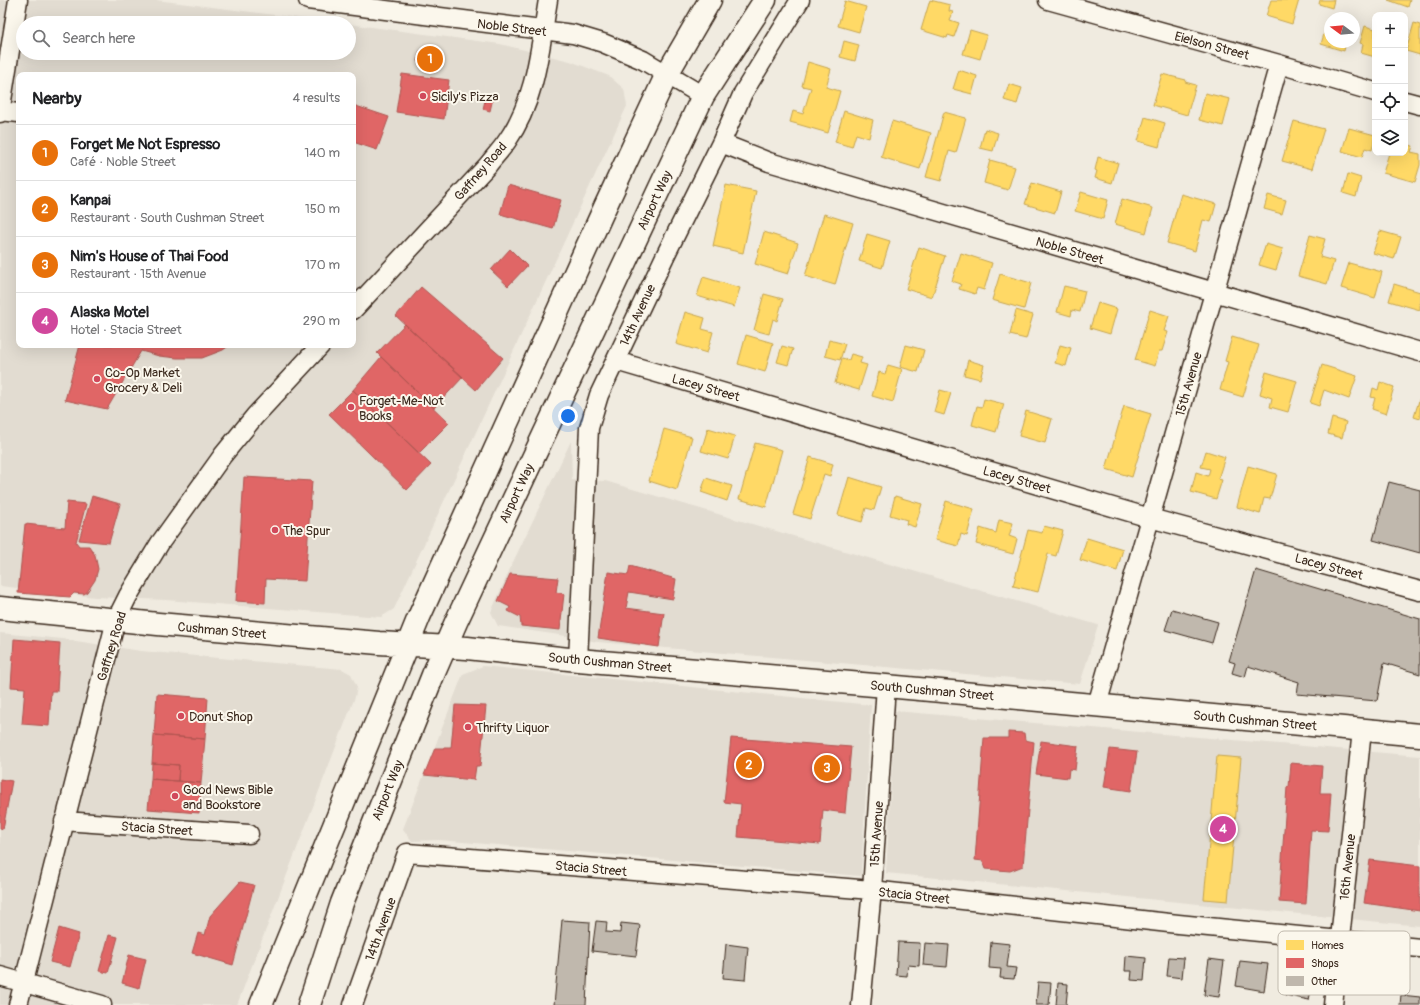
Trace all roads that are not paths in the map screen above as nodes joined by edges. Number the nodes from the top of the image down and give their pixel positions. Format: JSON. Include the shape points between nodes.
{"nodes":[{"id":1,"x":18,"y":0,"type":"edge"},
{"id":2,"x":308,"y":0,"type":"edge"},
{"id":3,"x":548,"y":0,"type":"edge"},
{"id":4,"x":710,"y":0,"type":"edge"},
{"id":5,"x":765,"y":0,"type":"edge"},
{"id":6,"x":800,"y":0,"type":"edge"},
{"id":7,"x":1048,"y":0,"type":"edge"},
{"id":8,"x":543,"y":31,"type":"junction"},
{"id":9,"x":1279,"y":64,"type":"junction"},
{"id":10,"x":667,"y":74,"type":"junction"},
{"id":11,"x":1372,"y":91,"type":"edge"},
{"id":12,"x":703,"y":96,"type":"junction"},
{"id":13,"x":1408,"y":102,"type":"edge"},
{"id":14,"x":1420,"y":105,"type":"edge"},
{"id":15,"x":0,"y":112,"type":"edge"},
{"id":16,"x":16,"y":113,"type":"edge"},
{"id":17,"x":721,"y":143,"type":"junction"},
{"id":18,"x":1214,"y":293,"type":"junction"},
{"id":19,"x":356,"y":307,"type":"edge"},
{"id":20,"x":318,"y":348,"type":"edge"},
{"id":21,"x":1420,"y":352,"type":"edge"},
{"id":22,"x":616,"y":361,"type":"junction"},
{"id":23,"x":1150,"y":518,"type":"junction"},
{"id":24,"x":1420,"y":591,"type":"edge"},
{"id":25,"x":0,"y":608,"type":"edge"},
{"id":26,"x":116,"y":620,"type":"junction"},
{"id":27,"x":408,"y":644,"type":"junction"},
{"id":28,"x":444,"y":646,"type":"junction"},
{"id":29,"x":578,"y":660,"type":"junction"},
{"id":30,"x":886,"y":686,"type":"junction"},
{"id":31,"x":1097,"y":705,"type":"junction"},
{"id":32,"x":1362,"y":730,"type":"junction"},
{"id":33,"x":1420,"y":735,"type":"edge"},
{"id":34,"x":64,"y":821,"type":"junction"},
{"id":35,"x":249,"y":834,"type":"dead end"},
{"id":36,"x":407,"y":853,"type":"joint"},
{"id":37,"x":872,"y":890,"type":"junction"},
{"id":38,"x":1340,"y":931,"type":"edge"},
{"id":39,"x":1278,"y":935,"type":"edge"},
{"id":40,"x":1410,"y":947,"type":"edge"},
{"id":41,"x":1420,"y":948,"type":"edge"},
{"id":42,"x":0,"y":976,"type":"edge"},
{"id":43,"x":24,"y":983,"type":"junction"},
{"id":44,"x":1334,"y":995,"type":"edge"},
{"id":45,"x":18,"y":1005,"type":"edge"},
{"id":46,"x":102,"y":1005,"type":"edge"},
{"id":47,"x":261,"y":1005,"type":"edge"},
{"id":48,"x":309,"y":1005,"type":"edge"},
{"id":49,"x":353,"y":1005,"type":"edge"},
{"id":50,"x":861,"y":1005,"type":"edge"},
{"id":51,"x":1333,"y":1005,"type":"edge"}],
"edges":[{"from":1,"to":15,"type":"street"},
{"from":2,"to":8,"type":"street","name":"Noble Street"},
{"from":3,"to":8,"type":"street","name":"Gaffney Road"},
{"from":4,"to":10,"type":"main road"},
{"from":5,"to":12,"type":"main road","name":"Airport Way"},
{"from":6,"to":17,"type":"street","name":"14th Avenue","via":[[743,93]]},
{"from":7,"to":9,"type":"street","name":"Eielson Street"},
{"from":8,"to":10,"type":"street","name":"Noble Street","via":[[573,34],[603,44],[643,60]]},
{"from":8,"to":19,"type":"street","name":"Gaffney Road","via":[[533,87],[508,141]]},
{"from":9,"to":11,"type":"street","name":"Eielson Street"},
{"from":9,"to":18,"type":"street","name":"15th Avenue"},
{"from":10,"to":12,"type":"street","name":"Noble Street"},
{"from":10,"to":27,"type":"main road","via":[[601,214]]},
{"from":12,"to":28,"type":"main road","name":"Airport Way"},
{"from":13,"to":14,"type":"street"},
{"from":15,"to":16,"type":"street"},
{"from":17,"to":18,"type":"street","name":"Noble Street","via":[[769,162]]},
{"from":17,"to":22,"type":"street","name":"14th Avenue"},
{"from":18,"to":21,"type":"street","name":"Noble Street"},
{"from":18,"to":23,"type":"street","name":"15th Avenue"},
{"from":20,"to":26,"type":"street","name":"Gaffney Road","via":[[255,416],[223,455],[160,544]]},
{"from":22,"to":23,"type":"street","name":"Lacey Street"},
{"from":22,"to":29,"type":"street","name":"14th Avenue","via":[[599,395],[589,428]]},
{"from":23,"to":24,"type":"street","name":"Lacey Street"},
{"from":23,"to":31,"type":"street","name":"15th Avenue"},
{"from":25,"to":26,"type":"main road","name":"Cushman Street"},
{"from":26,"to":27,"type":"main road","name":"Cushman Street"},
{"from":26,"to":34,"type":"street","name":"Gaffney Road"},
{"from":27,"to":28,"type":"main road","name":"Cushman Street"},
{"from":27,"to":47,"type":"main road"},
{"from":28,"to":29,"type":"main road","name":"South Cushman Street"},
{"from":28,"to":48,"type":"main road","name":"Airport Way","via":[[342,903]]},
{"from":29,"to":30,"type":"main road","name":"South Cushman Street"},
{"from":30,"to":31,"type":"main road","name":"South Cushman Street"},
{"from":30,"to":37,"type":"street","name":"15th Avenue"},
{"from":31,"to":32,"type":"main road","name":"South Cushman Street"},
{"from":32,"to":33,"type":"main road","name":"South Cushman Street"},
{"from":32,"to":38,"type":"street","name":"16th Avenue"},
{"from":34,"to":35,"type":"street","name":"Stacia Street"},
{"from":34,"to":43,"type":"street","name":"Gaffney Road"},
{"from":36,"to":37,"type":"street","name":"Stacia Street"},
{"from":36,"to":49,"type":"street","name":"14th Avenue"},
{"from":37,"to":39,"type":"street","name":"Stacia Street"},
{"from":37,"to":50,"type":"street","name":"15th Avenue"},
{"from":40,"to":41,"type":"street","name":"Stacia Street"},
{"from":42,"to":43,"type":"street"},
{"from":43,"to":45,"type":"street","name":"Gaffney Road"},
{"from":43,"to":46,"type":"street"},
{"from":44,"to":51,"type":"street","name":"16th Avenue"}]}
